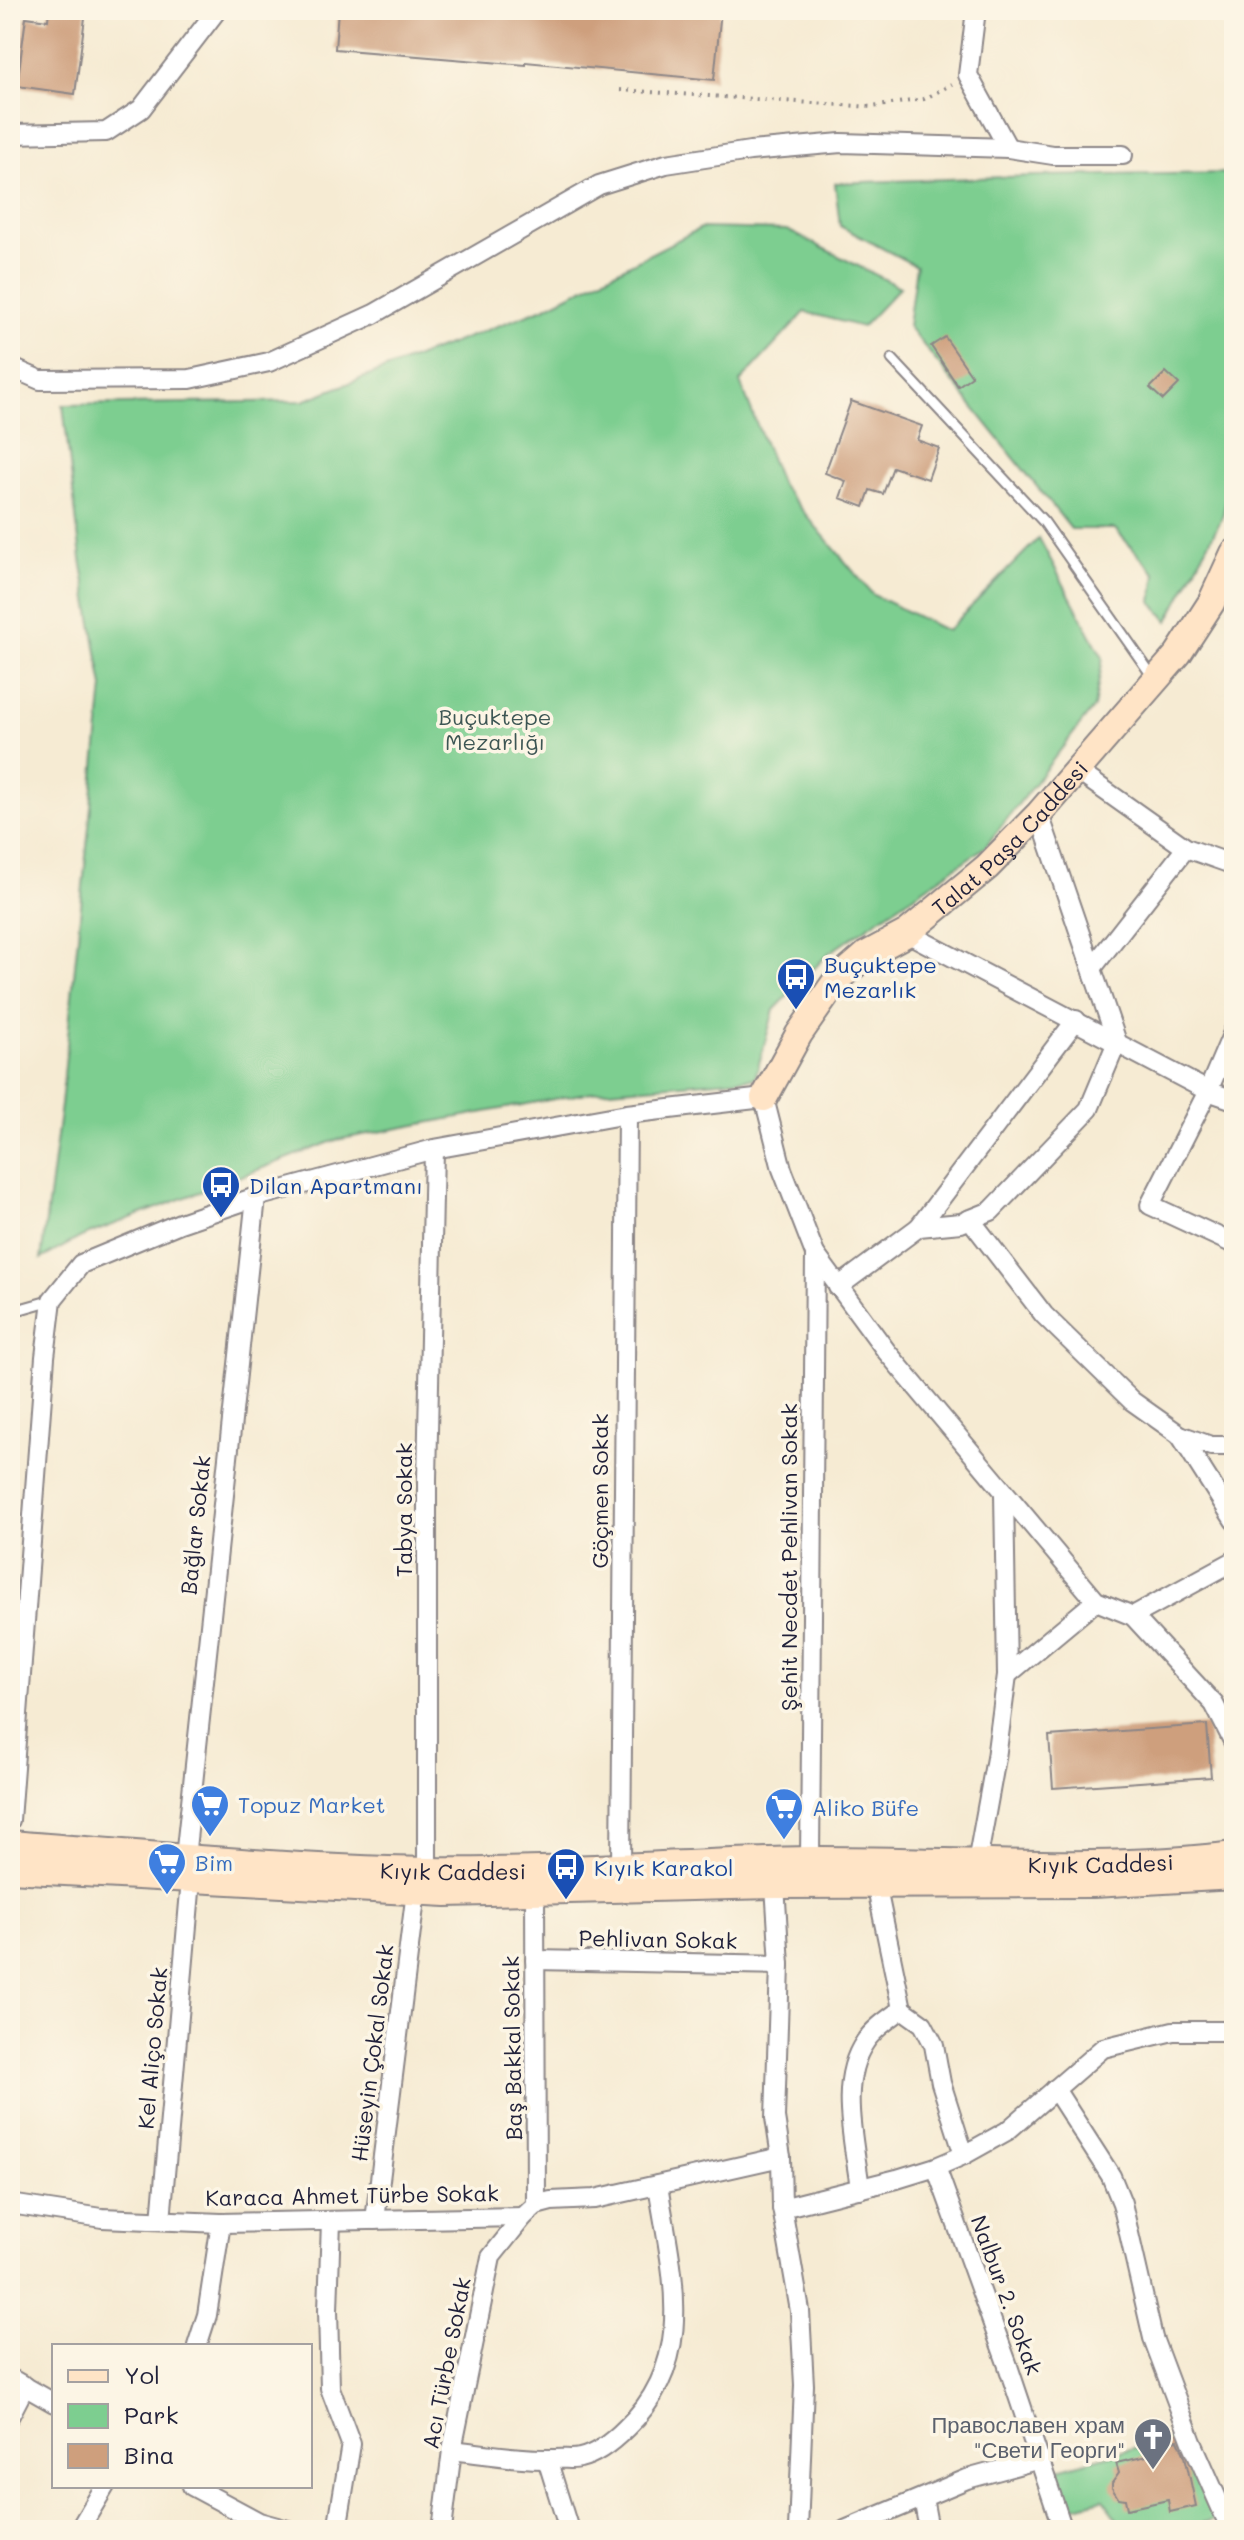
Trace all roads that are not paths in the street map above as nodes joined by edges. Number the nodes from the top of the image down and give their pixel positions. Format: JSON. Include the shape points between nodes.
{"nodes":[{"id":1,"x":217,"y":10,"type":"edge"},
{"id":2,"x":976,"y":10,"type":"edge"},
{"id":3,"x":10,"y":134,"type":"edge"},
{"id":4,"x":1008,"y":148,"type":"junction"},
{"id":5,"x":1123,"y":155,"type":"dead end"},
{"id":6,"x":892,"y":359,"type":"dead end"},
{"id":7,"x":10,"y":367,"type":"edge"},
{"id":8,"x":1234,"y":553,"type":"edge"},
{"id":9,"x":1155,"y":680,"type":"junction"},
{"id":10,"x":1076,"y":770,"type":"junction"},
{"id":11,"x":1039,"y":814,"type":"junction"},
{"id":12,"x":1186,"y":848,"type":"junction"},
{"id":13,"x":1234,"y":865,"type":"edge"},
{"id":14,"x":907,"y":933,"type":"junction"},
{"id":15,"x":1093,"y":967,"type":"junction"},
{"id":16,"x":1076,"y":1020,"type":"junction"},
{"id":17,"x":1234,"y":1030,"type":"edge"},
{"id":18,"x":1117,"y":1042,"type":"junction"},
{"id":19,"x":1208,"y":1091,"type":"junction"},
{"id":20,"x":764,"y":1098,"type":"junction"},
{"id":21,"x":1234,"y":1100,"type":"edge"},
{"id":22,"x":627,"y":1114,"type":"junction"},
{"id":23,"x":434,"y":1149,"type":"junction"},
{"id":24,"x":256,"y":1197,"type":"junction"},
{"id":25,"x":970,"y":1219,"type":"junction"},
{"id":26,"x":919,"y":1227,"type":"junction"},
{"id":27,"x":1234,"y":1244,"type":"edge"},
{"id":28,"x":815,"y":1254,"type":"junction"},
{"id":29,"x":838,"y":1287,"type":"junction"},
{"id":30,"x":52,"y":1300,"type":"junction"},
{"id":31,"x":10,"y":1312,"type":"edge"},
{"id":32,"x":1180,"y":1435,"type":"junction"},
{"id":33,"x":1234,"y":1446,"type":"edge"},
{"id":34,"x":1004,"y":1493,"type":"junction"},
{"id":35,"x":1234,"y":1520,"type":"edge"},
{"id":36,"x":1234,"y":1561,"type":"edge"},
{"id":37,"x":1096,"y":1601,"type":"junction"},
{"id":38,"x":1133,"y":1616,"type":"junction"},
{"id":39,"x":1007,"y":1675,"type":"junction"},
{"id":40,"x":1234,"y":1743,"type":"edge"},
{"id":41,"x":10,"y":1820,"type":"edge"},
{"id":42,"x":10,"y":1844,"type":"edge"},
{"id":43,"x":1234,"y":1855,"type":"edge"},
{"id":44,"x":977,"y":1863,"type":"junction"},
{"id":45,"x":621,"y":1868,"type":"junction"},
{"id":46,"x":10,"y":1869,"type":"edge"},
{"id":47,"x":188,"y":1869,"type":"junction"},
{"id":48,"x":810,"y":1873,"type":"junction"},
{"id":49,"x":1234,"y":1876,"type":"edge"},
{"id":50,"x":421,"y":1881,"type":"junction"},
{"id":51,"x":876,"y":1884,"type":"junction"},
{"id":52,"x":775,"y":1885,"type":"junction"},
{"id":53,"x":535,"y":1891,"type":"junction"},
{"id":54,"x":535,"y":1960,"type":"junction"},
{"id":55,"x":780,"y":1965,"type":"junction"},
{"id":56,"x":902,"y":2009,"type":"junction"},
{"id":57,"x":1234,"y":2031,"type":"edge"},
{"id":58,"x":1055,"y":2089,"type":"junction"},
{"id":59,"x":964,"y":2155,"type":"junction"},
{"id":60,"x":781,"y":2157,"type":"junction"},
{"id":61,"x":936,"y":2167,"type":"junction"},
{"id":62,"x":658,"y":2185,"type":"junction"},
{"id":63,"x":860,"y":2189,"type":"junction"},
{"id":64,"x":10,"y":2204,"type":"edge"},
{"id":65,"x":782,"y":2208,"type":"junction"},
{"id":66,"x":530,"y":2211,"type":"junction"},
{"id":67,"x":161,"y":2220,"type":"junction"},
{"id":68,"x":375,"y":2220,"type":"junction"},
{"id":69,"x":331,"y":2221,"type":"junction"},
{"id":70,"x":221,"y":2223,"type":"junction"},
{"id":71,"x":198,"y":2344,"type":"edge"},
{"id":72,"x":18,"y":2382,"type":"edge"},
{"id":73,"x":52,"y":2402,"type":"edge"},
{"id":74,"x":10,"y":2415,"type":"edge"},
{"id":75,"x":452,"y":2450,"type":"junction"},
{"id":76,"x":547,"y":2459,"type":"junction"},
{"id":77,"x":1040,"y":2459,"type":"junction"},
{"id":78,"x":104,"y":2488,"type":"edge"},
{"id":79,"x":196,"y":2488,"type":"edge"},
{"id":80,"x":923,"y":2498,"type":"junction"},
{"id":81,"x":79,"y":2530,"type":"edge"},
{"id":82,"x":288,"y":2530,"type":"edge"},
{"id":83,"x":337,"y":2530,"type":"edge"},
{"id":84,"x":442,"y":2530,"type":"edge"},
{"id":85,"x":569,"y":2530,"type":"edge"},
{"id":86,"x":798,"y":2530,"type":"edge"},
{"id":87,"x":845,"y":2530,"type":"edge"},
{"id":88,"x":929,"y":2530,"type":"edge"},
{"id":89,"x":1063,"y":2530,"type":"edge"},
{"id":90,"x":1231,"y":2530,"type":"edge"}],
"edges":[{"from":1,"to":3,"type":"street","via":[[141,109],[106,132]]},
{"from":2,"to":4,"type":"street","via":[[968,75]]},
{"from":4,"to":5,"type":"street","via":[[1053,155]]},
{"from":4,"to":7,"type":"street","via":[[841,143],[666,164],[599,185],[374,314],[269,362],[190,379],[40,380]]},
{"from":6,"to":9,"type":"lane","via":[[1044,522]]},
{"from":8,"to":9,"type":"main road","name":"Talat Paşa Caddesi","via":[[1196,628]]},
{"from":9,"to":10,"type":"main road","name":"Talat Paşa Caddesi"},
{"from":10,"to":11,"type":"main road","name":"Talat Paşa Caddesi"},
{"from":10,"to":12,"type":"street"},
{"from":11,"to":14,"type":"main road","name":"Talat Paşa Caddesi","via":[[987,867]]},
{"from":11,"to":15,"type":"street"},
{"from":12,"to":13,"type":"street"},
{"from":12,"to":15,"type":"street"},
{"from":14,"to":16,"type":"street"},
{"from":14,"to":20,"type":"main road","name":"Talat Paşa Caddesi","via":[[866,955],[836,981]]},
{"from":15,"to":18,"type":"street"},
{"from":16,"to":18,"type":"street"},
{"from":16,"to":26,"type":"street"},
{"from":17,"to":19,"type":"street"},
{"from":18,"to":19,"type":"street"},
{"from":18,"to":25,"type":"street","via":[[1089,1109],[991,1211]]},
{"from":19,"to":21,"type":"street"},
{"from":19,"to":27,"type":"street","via":[[1150,1205]]},
{"from":20,"to":22,"type":"street"},
{"from":20,"to":28,"type":"street","via":[[782,1169]]},
{"from":22,"to":23,"type":"street"},
{"from":22,"to":45,"type":"street","name":"Göçmen Sokak"},
{"from":23,"to":24,"type":"street"},
{"from":23,"to":50,"type":"street","name":"Tabya Sokak"},
{"from":24,"to":30,"type":"street","via":[[81,1264]]},
{"from":24,"to":47,"type":"street","name":"Bağlar Sokak"},
{"from":25,"to":26,"type":"street"},
{"from":25,"to":32,"type":"street","via":[[1044,1315],[1132,1401]]},
{"from":26,"to":29,"type":"street"},
{"from":28,"to":29,"type":"street"},
{"from":28,"to":48,"type":"street","name":"Şehit Necdet Pehlivan Sokak"},
{"from":29,"to":34,"type":"street"},
{"from":30,"to":31,"type":"lane"},
{"from":30,"to":41,"type":"street"},
{"from":32,"to":33,"type":"street","via":[[1211,1446]]},
{"from":32,"to":35,"type":"street"},
{"from":34,"to":37,"type":"street"},
{"from":34,"to":39,"type":"street"},
{"from":36,"to":38,"type":"street"},
{"from":37,"to":38,"type":"street"},
{"from":37,"to":39,"type":"street"},
{"from":38,"to":40,"type":"street","via":[[1214,1704]]},
{"from":39,"to":44,"type":"street"},
{"from":42,"to":47,"type":"main road","name":"Kıyık Caddesi"},
{"from":43,"to":44,"type":"main road","name":"Kıyık Caddesi","via":[[1171,1863]]},
{"from":44,"to":48,"type":"main road","name":"Kıyık Caddesi"},
{"from":45,"to":48,"type":"main road","name":"Kıyık Caddesi"},
{"from":45,"to":50,"type":"main road","name":"Kıyık Caddesi"},
{"from":46,"to":47,"type":"main road","name":"Kıyık Caddesi"},
{"from":47,"to":50,"type":"main road","name":"Kıyık Caddesi"},
{"from":47,"to":67,"type":"street","name":"Kel Aliço Sokak"},
{"from":48,"to":51,"type":"main road","name":"Kıyık Caddesi"},
{"from":48,"to":52,"type":"main road","name":"Kıyık Caddesi"},
{"from":49,"to":51,"type":"main road","name":"Kıyık Caddesi","via":[[1093,1884]]},
{"from":50,"to":53,"type":"main road","name":"Kıyık Caddesi"},
{"from":50,"to":68,"type":"street","name":"Hüseyin Çokal Sokak"},
{"from":51,"to":56,"type":"street"},
{"from":52,"to":53,"type":"main road","name":"Kıyık Caddesi"},
{"from":52,"to":55,"type":"street"},
{"from":53,"to":54,"type":"street","name":"Baş Bakkal Sokak"},
{"from":54,"to":55,"type":"street","name":"Pehlivan Sokak"},
{"from":54,"to":66,"type":"street","name":"Baş Bakkal Sokak"},
{"from":55,"to":60,"type":"street","via":[[775,2118]]},
{"from":56,"to":59,"type":"street","via":[[923,2024],[934,2045]]},
{"from":56,"to":63,"type":"street","via":[[865,2041],[855,2062],[849,2096]]},
{"from":57,"to":58,"type":"street","via":[[1173,2031],[1103,2048]]},
{"from":58,"to":59,"type":"street","via":[[1007,2131]]},
{"from":58,"to":90,"type":"street","via":[[1111,2176],[1122,2203],[1153,2338]]},
{"from":59,"to":61,"type":"street"},
{"from":60,"to":62,"type":"street","name":"Karaca Ahmet Türbe Sokak"},
{"from":60,"to":65,"type":"street"},
{"from":61,"to":63,"type":"street"},
{"from":61,"to":77,"type":"street","name":"Nalbur 2. Sokak"},
{"from":62,"to":66,"type":"street","name":"Karaca Ahmet Türbe Sokak","via":[[595,2199],[551,2201]]},
{"from":62,"to":76,"type":"street","via":[[675,2304],[673,2344],[659,2384],[635,2420],[611,2443],[580,2458]]},
{"from":63,"to":65,"type":"street"},
{"from":64,"to":67,"type":"street","name":"Karaca Ahmet Türbe Sokak","via":[[102,2218]]},
{"from":65,"to":86,"type":"street","via":[[800,2311],[804,2385]]},
{"from":66,"to":68,"type":"street","name":"Karaca Ahmet Türbe Sokak"},
{"from":66,"to":75,"type":"street","name":"Acı Türbe Sokak","via":[[491,2257]]},
{"from":67,"to":70,"type":"street","name":"Karaca Ahmet Türbe Sokak"},
{"from":68,"to":69,"type":"street","name":"Karaca Ahmet Türbe Sokak"},
{"from":69,"to":70,"type":"street","name":"Karaca Ahmet Türbe Sokak"},
{"from":69,"to":83,"type":"street","via":[[330,2388],[351,2444]]},
{"from":70,"to":71,"type":"street"},
{"from":72,"to":73,"type":"street"},
{"from":72,"to":74,"type":"street"},
{"from":75,"to":76,"type":"street"},
{"from":75,"to":84,"type":"street","name":"Acı Türbe Sokak"},
{"from":76,"to":85,"type":"street"},
{"from":77,"to":80,"type":"street","via":[[967,2479]]},
{"from":77,"to":89,"type":"street","name":"Nalbur 2. Sokak"},
{"from":78,"to":81,"type":"street"},
{"from":79,"to":82,"type":"street","via":[[259,2522]]},
{"from":80,"to":87,"type":"street"},
{"from":80,"to":88,"type":"street"}]}
